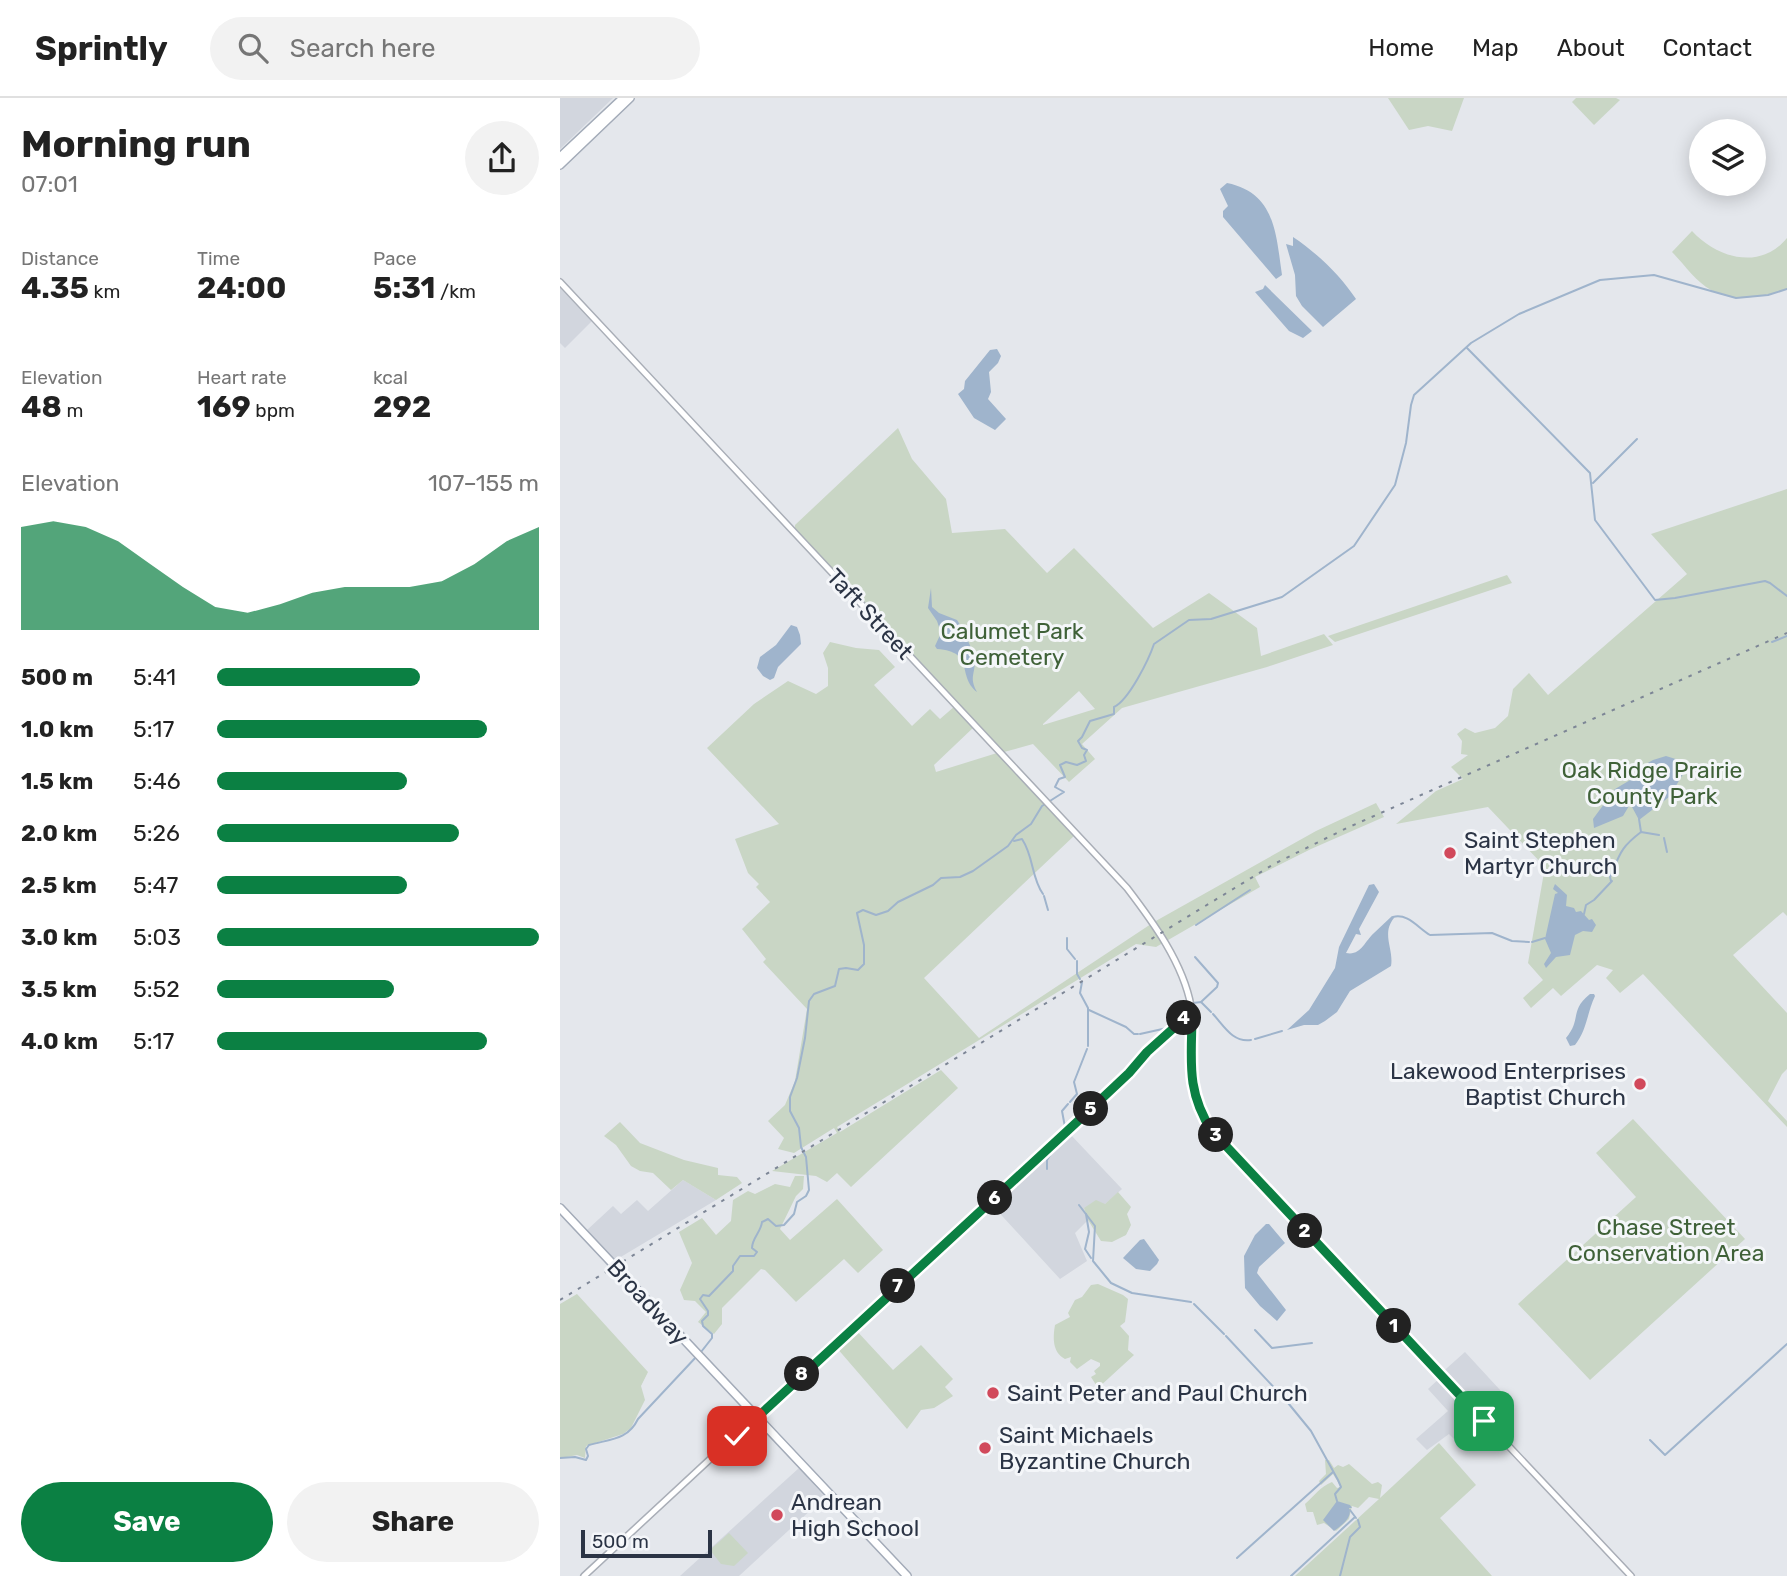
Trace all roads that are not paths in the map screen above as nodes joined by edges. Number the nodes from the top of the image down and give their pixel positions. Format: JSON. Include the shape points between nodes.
{"nodes":[{"id":1,"x":630,"y":98,"type":"edge"},
{"id":2,"x":620,"y":103,"type":"edge"},
{"id":3,"x":560,"y":157,"type":"edge"},
{"id":4,"x":560,"y":165,"type":"edge"},
{"id":5,"x":560,"y":282,"type":"edge"},
{"id":6,"x":1192,"y":1010,"type":"junction"},
{"id":7,"x":1183,"y":1018,"type":"junction"},
{"id":8,"x":1192,"y":1021,"type":"junction"},
{"id":9,"x":560,"y":1208,"type":"edge"},
{"id":10,"x":755,"y":1417,"type":"junction"},
{"id":11,"x":584,"y":1576,"type":"edge"},
{"id":12,"x":905,"y":1576,"type":"edge"},
{"id":13,"x":1631,"y":1576,"type":"edge"}],
"edges":[{"from":1,"to":2,"type":"main road"},
{"from":2,"to":3,"type":"main road"},
{"from":2,"to":4,"type":"main road"},
{"from":5,"to":6,"type":"main road","name":"Taft Street","via":[[1137,902],[1181,974]]},
{"from":6,"to":7,"type":"main road"},
{"from":6,"to":8,"type":"main road","name":"Taft Street"},
{"from":7,"to":8,"type":"main road"},
{"from":7,"to":10,"type":"main road","via":[[1078,1121]]},
{"from":8,"to":13,"type":"main road","name":"Taft Street","via":[[1193,1089],[1205,1120],[1221,1142]]},
{"from":9,"to":10,"type":"main road","name":"Broadway"},
{"from":10,"to":11,"type":"main road"},
{"from":10,"to":12,"type":"main road","name":"Broadway"}]}
